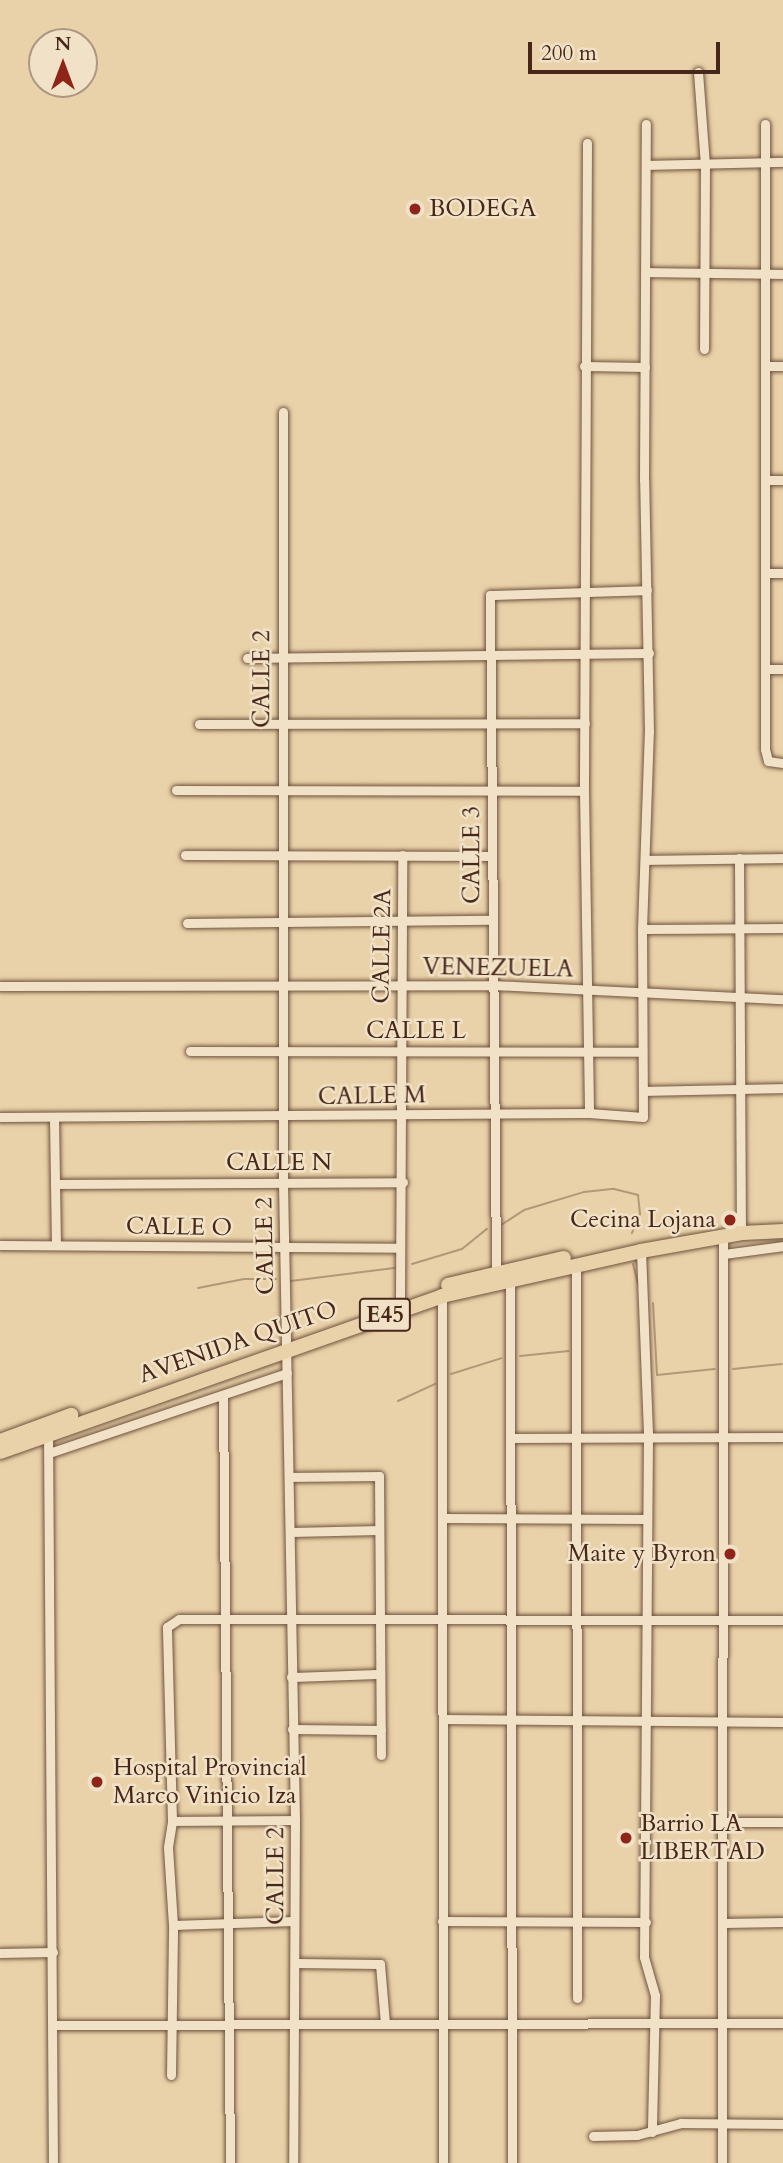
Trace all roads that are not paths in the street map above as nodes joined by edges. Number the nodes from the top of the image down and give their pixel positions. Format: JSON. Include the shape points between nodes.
{"nodes":[{"id":1,"x":698,"y":72,"type":"dead end"},
{"id":2,"x":646,"y":124,"type":"dead end"},
{"id":3,"x":765,"y":124,"type":"dead end"},
{"id":4,"x":587,"y":143,"type":"dead end"},
{"id":5,"x":764,"y":162,"type":"junction"},
{"id":6,"x":783,"y":162,"type":"edge"},
{"id":7,"x":648,"y":165,"type":"junction"},
{"id":8,"x":705,"y":165,"type":"junction"},
{"id":9,"x":646,"y":272,"type":"junction"},
{"id":10,"x":703,"y":273,"type":"junction"},
{"id":11,"x":765,"y":274,"type":"junction"},
{"id":12,"x":783,"y":274,"type":"edge"},
{"id":13,"x":704,"y":349,"type":"dead end"},
{"id":14,"x":584,"y":366,"type":"junction"},
{"id":15,"x":765,"y":366,"type":"junction"},
{"id":16,"x":783,"y":366,"type":"edge"},
{"id":17,"x":645,"y":367,"type":"junction"},
{"id":18,"x":283,"y":412,"type":"dead end"},
{"id":19,"x":766,"y":480,"type":"junction"},
{"id":20,"x":783,"y":480,"type":"edge"},
{"id":21,"x":766,"y":573,"type":"junction"},
{"id":22,"x":783,"y":573,"type":"edge"},
{"id":23,"x":647,"y":590,"type":"junction"},
{"id":24,"x":586,"y":592,"type":"junction"},
{"id":25,"x":649,"y":653,"type":"junction"},
{"id":26,"x":492,"y":655,"type":"junction"},
{"id":27,"x":586,"y":656,"type":"junction"},
{"id":28,"x":281,"y":657,"type":"junction"},
{"id":29,"x":247,"y":658,"type":"dead end"},
{"id":30,"x":767,"y":669,"type":"junction"},
{"id":31,"x":783,"y":669,"type":"edge"},
{"id":32,"x":493,"y":722,"type":"junction"},
{"id":33,"x":281,"y":723,"type":"junction"},
{"id":34,"x":585,"y":723,"type":"junction"},
{"id":35,"x":199,"y":724,"type":"dead end"},
{"id":36,"x":783,"y":763,"type":"edge"},
{"id":37,"x":281,"y":787,"type":"junction"},
{"id":38,"x":492,"y":788,"type":"junction"},
{"id":39,"x":176,"y":790,"type":"dead end"},
{"id":40,"x":584,"y":791,"type":"junction"},
{"id":41,"x":281,"y":854,"type":"junction"},
{"id":42,"x":185,"y":855,"type":"dead end"},
{"id":43,"x":402,"y":855,"type":"junction"},
{"id":44,"x":492,"y":856,"type":"junction"},
{"id":45,"x":739,"y":858,"type":"junction"},
{"id":46,"x":783,"y":858,"type":"edge"},
{"id":47,"x":645,"y":860,"type":"junction"},
{"id":48,"x":402,"y":920,"type":"junction"},
{"id":49,"x":491,"y":920,"type":"junction"},
{"id":50,"x":282,"y":921,"type":"junction"},
{"id":51,"x":187,"y":923,"type":"dead end"},
{"id":52,"x":740,"y":928,"type":"junction"},
{"id":53,"x":783,"y":928,"type":"edge"},
{"id":54,"x":642,"y":929,"type":"junction"},
{"id":55,"x":401,"y":985,"type":"junction"},
{"id":56,"x":494,"y":985,"type":"junction"},
{"id":57,"x":0,"y":986,"type":"edge"},
{"id":58,"x":283,"y":986,"type":"junction"},
{"id":59,"x":587,"y":989,"type":"junction"},
{"id":60,"x":643,"y":995,"type":"junction"},
{"id":61,"x":740,"y":999,"type":"junction"},
{"id":62,"x":783,"y":999,"type":"edge"},
{"id":63,"x":496,"y":1050,"type":"junction"},
{"id":64,"x":190,"y":1051,"type":"dead end"},
{"id":65,"x":283,"y":1051,"type":"junction"},
{"id":66,"x":400,"y":1051,"type":"junction"},
{"id":67,"x":586,"y":1051,"type":"junction"},
{"id":68,"x":642,"y":1052,"type":"junction"},
{"id":69,"x":783,"y":1088,"type":"edge"},
{"id":70,"x":738,"y":1089,"type":"junction"},
{"id":71,"x":645,"y":1091,"type":"junction"},
{"id":72,"x":589,"y":1113,"type":"junction"},
{"id":73,"x":495,"y":1114,"type":"junction"},
{"id":74,"x":284,"y":1116,"type":"junction"},
{"id":75,"x":401,"y":1116,"type":"junction"},
{"id":76,"x":0,"y":1117,"type":"edge"},
{"id":77,"x":54,"y":1118,"type":"junction"},
{"id":78,"x":403,"y":1182,"type":"junction"},
{"id":79,"x":284,"y":1183,"type":"junction"},
{"id":80,"x":55,"y":1184,"type":"junction"},
{"id":81,"x":783,"y":1223,"type":"edge"},
{"id":82,"x":741,"y":1225,"type":"junction"},
{"id":83,"x":783,"y":1231,"type":"edge"},
{"id":84,"x":723,"y":1236,"type":"junction"},
{"id":85,"x":56,"y":1244,"type":"junction"},
{"id":86,"x":0,"y":1245,"type":"edge"},
{"id":87,"x":783,"y":1245,"type":"edge"},
{"id":88,"x":284,"y":1247,"type":"junction"},
{"id":89,"x":400,"y":1248,"type":"junction"},
{"id":90,"x":641,"y":1251,"type":"junction"},
{"id":91,"x":724,"y":1254,"type":"junction"},
{"id":92,"x":576,"y":1265,"type":"junction"},
{"id":93,"x":496,"y":1271,"type":"junction"},
{"id":94,"x":510,"y":1280,"type":"junction"},
{"id":95,"x":442,"y":1296,"type":"junction"},
{"id":96,"x":400,"y":1300,"type":"junction"},
{"id":97,"x":286,"y":1344,"type":"junction"},
{"id":98,"x":287,"y":1373,"type":"junction"},
{"id":99,"x":222,"y":1395,"type":"junction"},
{"id":100,"x":48,"y":1434,"type":"junction"},
{"id":101,"x":511,"y":1437,"type":"junction"},
{"id":102,"x":579,"y":1437,"type":"junction"},
{"id":103,"x":648,"y":1437,"type":"junction"},
{"id":104,"x":783,"y":1437,"type":"edge"},
{"id":105,"x":724,"y":1438,"type":"junction"},
{"id":106,"x":0,"y":1441,"type":"edge"},
{"id":107,"x":0,"y":1452,"type":"edge"},
{"id":108,"x":49,"y":1453,"type":"junction"},
{"id":109,"x":289,"y":1477,"type":"junction"},
{"id":110,"x":442,"y":1518,"type":"junction"},
{"id":111,"x":579,"y":1518,"type":"junction"},
{"id":112,"x":509,"y":1519,"type":"junction"},
{"id":113,"x":647,"y":1519,"type":"junction"},
{"id":114,"x":379,"y":1530,"type":"junction"},
{"id":115,"x":290,"y":1532,"type":"junction"},
{"id":116,"x":292,"y":1618,"type":"junction"},
{"id":117,"x":379,"y":1618,"type":"junction"},
{"id":118,"x":225,"y":1619,"type":"junction"},
{"id":119,"x":440,"y":1619,"type":"junction"},
{"id":120,"x":577,"y":1619,"type":"junction"},
{"id":121,"x":648,"y":1620,"type":"junction"},
{"id":122,"x":783,"y":1620,"type":"edge"},
{"id":123,"x":509,"y":1621,"type":"junction"},
{"id":124,"x":719,"y":1622,"type":"junction"},
{"id":125,"x":379,"y":1674,"type":"junction"},
{"id":126,"x":291,"y":1677,"type":"junction"},
{"id":127,"x":443,"y":1719,"type":"junction"},
{"id":128,"x":509,"y":1720,"type":"junction"},
{"id":129,"x":576,"y":1721,"type":"junction"},
{"id":130,"x":647,"y":1721,"type":"junction"},
{"id":131,"x":721,"y":1722,"type":"junction"},
{"id":132,"x":783,"y":1722,"type":"edge"},
{"id":133,"x":292,"y":1729,"type":"junction"},
{"id":134,"x":381,"y":1730,"type":"junction"},
{"id":135,"x":381,"y":1755,"type":"dead end"},
{"id":136,"x":295,"y":1820,"type":"junction"},
{"id":137,"x":172,"y":1821,"type":"junction"},
{"id":138,"x":227,"y":1822,"type":"junction"},
{"id":139,"x":721,"y":1822,"type":"junction"},
{"id":140,"x":783,"y":1822,"type":"edge"},
{"id":141,"x":295,"y":1921,"type":"junction"},
{"id":142,"x":442,"y":1921,"type":"junction"},
{"id":143,"x":509,"y":1922,"type":"junction"},
{"id":144,"x":646,"y":1922,"type":"junction"},
{"id":145,"x":783,"y":1922,"type":"edge"},
{"id":146,"x":227,"y":1923,"type":"junction"},
{"id":147,"x":578,"y":1923,"type":"junction"},
{"id":148,"x":723,"y":1923,"type":"junction"},
{"id":149,"x":173,"y":1925,"type":"junction"},
{"id":150,"x":53,"y":1952,"type":"junction"},
{"id":151,"x":0,"y":1953,"type":"edge"},
{"id":152,"x":295,"y":1963,"type":"junction"},
{"id":153,"x":577,"y":1998,"type":"dead end"},
{"id":154,"x":442,"y":2021,"type":"junction"},
{"id":155,"x":513,"y":2021,"type":"junction"},
{"id":156,"x":720,"y":2022,"type":"junction"},
{"id":157,"x":783,"y":2023,"type":"edge"},
{"id":158,"x":385,"y":2024,"type":"junction"},
{"id":159,"x":656,"y":2024,"type":"junction"},
{"id":160,"x":53,"y":2025,"type":"junction"},
{"id":161,"x":170,"y":2025,"type":"junction"},
{"id":162,"x":228,"y":2026,"type":"junction"},
{"id":163,"x":293,"y":2026,"type":"junction"},
{"id":164,"x":171,"y":2075,"type":"dead end"},
{"id":165,"x":722,"y":2122,"type":"junction"},
{"id":166,"x":783,"y":2124,"type":"edge"},
{"id":167,"x":652,"y":2132,"type":"junction"},
{"id":168,"x":593,"y":2136,"type":"dead end"},
{"id":169,"x":53,"y":2163,"type":"edge"},
{"id":170,"x":230,"y":2163,"type":"edge"},
{"id":171,"x":293,"y":2163,"type":"edge"},
{"id":172,"x":443,"y":2163,"type":"edge"},
{"id":173,"x":512,"y":2163,"type":"edge"},
{"id":174,"x":722,"y":2163,"type":"edge"}],
"edges":[{"from":1,"to":8,"type":"street"},
{"from":2,"to":7,"type":"street"},
{"from":3,"to":5,"type":"street"},
{"from":4,"to":14,"type":"street"},
{"from":5,"to":6,"type":"street"},
{"from":5,"to":8,"type":"street"},
{"from":5,"to":11,"type":"street"},
{"from":7,"to":8,"type":"street"},
{"from":7,"to":9,"type":"street"},
{"from":8,"to":10,"type":"street"},
{"from":9,"to":10,"type":"street"},
{"from":9,"to":17,"type":"street"},
{"from":10,"to":11,"type":"street"},
{"from":10,"to":13,"type":"street"},
{"from":11,"to":12,"type":"street"},
{"from":11,"to":15,"type":"street"},
{"from":14,"to":17,"type":"street"},
{"from":14,"to":24,"type":"street"},
{"from":15,"to":16,"type":"street"},
{"from":15,"to":19,"type":"street"},
{"from":17,"to":23,"type":"street"},
{"from":18,"to":28,"type":"street","name":"CALLE 2"},
{"from":19,"to":20,"type":"street"},
{"from":19,"to":21,"type":"street"},
{"from":21,"to":22,"type":"street"},
{"from":21,"to":30,"type":"street"},
{"from":23,"to":24,"type":"street","name":"CALLE 3"},
{"from":23,"to":25,"type":"street"},
{"from":24,"to":26,"type":"street","name":"CALLE 3","via":[[490,595]]},
{"from":24,"to":27,"type":"street"},
{"from":25,"to":27,"type":"street"},
{"from":25,"to":47,"type":"street"},
{"from":26,"to":27,"type":"street"},
{"from":26,"to":28,"type":"street"},
{"from":26,"to":32,"type":"street","name":"CALLE 3"},
{"from":27,"to":34,"type":"street"},
{"from":28,"to":29,"type":"street"},
{"from":28,"to":33,"type":"street","name":"CALLE 2"},
{"from":30,"to":31,"type":"street"},
{"from":30,"to":36,"type":"street","via":[[765,756],[772,763]]},
{"from":32,"to":33,"type":"street"},
{"from":32,"to":34,"type":"street"},
{"from":32,"to":38,"type":"street","name":"CALLE 3"},
{"from":33,"to":35,"type":"street"},
{"from":33,"to":37,"type":"street","name":"CALLE 2"},
{"from":34,"to":40,"type":"street"},
{"from":37,"to":38,"type":"street"},
{"from":37,"to":39,"type":"street"},
{"from":37,"to":41,"type":"street","name":"CALLE 2"},
{"from":38,"to":40,"type":"street"},
{"from":38,"to":44,"type":"street","name":"CALLE 3"},
{"from":40,"to":59,"type":"street"},
{"from":41,"to":42,"type":"street"},
{"from":41,"to":43,"type":"street"},
{"from":41,"to":50,"type":"street","name":"CALLE 2"},
{"from":43,"to":44,"type":"street"},
{"from":43,"to":48,"type":"street","name":"CALLE 2A"},
{"from":44,"to":49,"type":"street","name":"CALLE 3"},
{"from":45,"to":46,"type":"street"},
{"from":45,"to":47,"type":"street"},
{"from":45,"to":52,"type":"street"},
{"from":47,"to":54,"type":"street"},
{"from":48,"to":49,"type":"street"},
{"from":48,"to":50,"type":"street"},
{"from":48,"to":55,"type":"street","name":"CALLE 2A"},
{"from":49,"to":56,"type":"street","name":"CALLE 3"},
{"from":50,"to":51,"type":"street"},
{"from":50,"to":58,"type":"street","name":"CALLE 2"},
{"from":52,"to":53,"type":"street"},
{"from":52,"to":54,"type":"street"},
{"from":52,"to":61,"type":"street"},
{"from":54,"to":60,"type":"street"},
{"from":55,"to":56,"type":"street","name":"VENEZUELA"},
{"from":55,"to":58,"type":"street","name":"VENEZUELA"},
{"from":55,"to":66,"type":"street","name":"CALLE 2A"},
{"from":56,"to":59,"type":"street","name":"VENEZUELA"},
{"from":56,"to":63,"type":"street","name":"CALLE 3"},
{"from":57,"to":58,"type":"street","name":"VENEZUELA"},
{"from":58,"to":65,"type":"street","name":"CALLE 2"},
{"from":59,"to":60,"type":"street","name":"VENEZUELA"},
{"from":59,"to":67,"type":"street"},
{"from":60,"to":61,"type":"street","name":"VENEZUELA"},
{"from":60,"to":68,"type":"street"},
{"from":61,"to":62,"type":"street","name":"VENEZUELA"},
{"from":61,"to":70,"type":"street"},
{"from":63,"to":66,"type":"street","name":"CALLE L"},
{"from":63,"to":67,"type":"street","name":"CALLE L"},
{"from":63,"to":73,"type":"street","name":"CALLE 3"},
{"from":64,"to":65,"type":"street","name":"CALLE L"},
{"from":65,"to":66,"type":"street","name":"CALLE L"},
{"from":65,"to":74,"type":"street","name":"CALLE 2"},
{"from":66,"to":75,"type":"street","name":"CALLE 2A"},
{"from":67,"to":68,"type":"street","name":"CALLE L"},
{"from":67,"to":72,"type":"street"},
{"from":68,"to":71,"type":"street"},
{"from":69,"to":70,"type":"street"},
{"from":70,"to":71,"type":"street"},
{"from":70,"to":82,"type":"street"},
{"from":71,"to":72,"type":"street","name":"CALLE M","via":[[643,1117]]},
{"from":72,"to":73,"type":"street","name":"CALLE M"},
{"from":73,"to":75,"type":"street","name":"CALLE M"},
{"from":73,"to":93,"type":"street","name":"CALLE 3"},
{"from":74,"to":75,"type":"street","name":"CALLE M"},
{"from":74,"to":77,"type":"street","name":"CALLE M"},
{"from":74,"to":79,"type":"street","name":"CALLE 2"},
{"from":75,"to":78,"type":"street","name":"CALLE 2A"},
{"from":76,"to":77,"type":"street","name":"CALLE M"},
{"from":77,"to":80,"type":"street"},
{"from":78,"to":79,"type":"street","name":"CALLE N"},
{"from":78,"to":89,"type":"street","name":"CALLE 2A"},
{"from":79,"to":80,"type":"street","name":"CALLE N"},
{"from":79,"to":88,"type":"street","name":"CALLE 2"},
{"from":80,"to":85,"type":"street"},
{"from":81,"to":82,"type":"highway","name":"AVENIDA QUITO","number":"E45"},
{"from":82,"to":93,"type":"highway","name":"AVENIDA QUITO","number":"E45"},
{"from":83,"to":84,"type":"highway","name":"AVENIDA QUITO","number":"E45"},
{"from":84,"to":90,"type":"highway","name":"AVENIDA QUITO","number":"E45"},
{"from":84,"to":91,"type":"street"},
{"from":85,"to":86,"type":"street","name":"CALLE O"},
{"from":85,"to":88,"type":"street","name":"CALLE O"},
{"from":87,"to":91,"type":"street"},
{"from":88,"to":89,"type":"street","name":"CALLE O"},
{"from":88,"to":97,"type":"street","name":"CALLE 2"},
{"from":89,"to":96,"type":"street","name":"CALLE 2A"},
{"from":90,"to":92,"type":"highway","name":"AVENIDA QUITO","number":"E45"},
{"from":90,"to":103,"type":"street"},
{"from":91,"to":105,"type":"street"},
{"from":92,"to":94,"type":"highway","name":"AVENIDA QUITO","number":"E45"},
{"from":92,"to":102,"type":"street"},
{"from":93,"to":96,"type":"highway","name":"AVENIDA QUITO","number":"E45"},
{"from":94,"to":95,"type":"highway","name":"AVENIDA QUITO","number":"E45"},
{"from":94,"to":101,"type":"street"},
{"from":95,"to":97,"type":"highway","name":"AVENIDA QUITO","number":"E45"},
{"from":95,"to":110,"type":"street"},
{"from":96,"to":97,"type":"highway","name":"AVENIDA QUITO","number":"E45"},
{"from":97,"to":98,"type":"street","name":"CALLE 2"},
{"from":97,"to":100,"type":"highway","name":"AVENIDA QUITO","number":"E45"},
{"from":97,"to":106,"type":"highway","name":"AVENIDA QUITO","number":"E45"},
{"from":98,"to":99,"type":"street"},
{"from":98,"to":109,"type":"street","name":"CALLE 2"},
{"from":99,"to":108,"type":"street"},
{"from":99,"to":118,"type":"street"},
{"from":100,"to":107,"type":"highway","name":"AVENIDA QUITO","number":"E45"},
{"from":100,"to":108,"type":"street"},
{"from":101,"to":102,"type":"street"},
{"from":101,"to":112,"type":"street"},
{"from":102,"to":103,"type":"street"},
{"from":102,"to":111,"type":"street"},
{"from":103,"to":105,"type":"street"},
{"from":103,"to":113,"type":"street"},
{"from":104,"to":105,"type":"street"},
{"from":105,"to":124,"type":"street"},
{"from":108,"to":150,"type":"street"},
{"from":109,"to":114,"type":"street","via":[[379,1476]]},
{"from":109,"to":115,"type":"street","name":"CALLE 2"},
{"from":110,"to":112,"type":"street"},
{"from":110,"to":119,"type":"street"},
{"from":111,"to":112,"type":"street"},
{"from":111,"to":113,"type":"street"},
{"from":111,"to":120,"type":"street"},
{"from":112,"to":123,"type":"street"},
{"from":113,"to":121,"type":"street"},
{"from":114,"to":115,"type":"street"},
{"from":114,"to":117,"type":"street"},
{"from":115,"to":116,"type":"street","name":"CALLE 2"},
{"from":116,"to":117,"type":"street"},
{"from":116,"to":118,"type":"street"},
{"from":116,"to":126,"type":"street","name":"CALLE 2"},
{"from":117,"to":119,"type":"street"},
{"from":117,"to":125,"type":"street"},
{"from":118,"to":137,"type":"street","via":[[179,1619],[167,1627]]},
{"from":118,"to":138,"type":"street"},
{"from":119,"to":123,"type":"street"},
{"from":119,"to":127,"type":"street"},
{"from":120,"to":121,"type":"street"},
{"from":120,"to":123,"type":"street"},
{"from":120,"to":129,"type":"street"},
{"from":121,"to":124,"type":"street"},
{"from":121,"to":130,"type":"street"},
{"from":122,"to":124,"type":"street"},
{"from":123,"to":128,"type":"street"},
{"from":124,"to":131,"type":"street"},
{"from":125,"to":126,"type":"street"},
{"from":125,"to":134,"type":"street"},
{"from":126,"to":133,"type":"street","name":"CALLE 2"},
{"from":127,"to":128,"type":"street"},
{"from":127,"to":142,"type":"street"},
{"from":128,"to":129,"type":"street"},
{"from":128,"to":143,"type":"street"},
{"from":129,"to":130,"type":"street"},
{"from":129,"to":147,"type":"street"},
{"from":130,"to":131,"type":"street"},
{"from":130,"to":144,"type":"street"},
{"from":131,"to":132,"type":"street"},
{"from":131,"to":139,"type":"street"},
{"from":133,"to":134,"type":"street"},
{"from":133,"to":136,"type":"street","name":"CALLE 2"},
{"from":134,"to":135,"type":"street"},
{"from":136,"to":138,"type":"street"},
{"from":136,"to":141,"type":"street","name":"CALLE 2"},
{"from":137,"to":138,"type":"street"},
{"from":137,"to":149,"type":"street","via":[[168,1847]]},
{"from":138,"to":146,"type":"street"},
{"from":139,"to":140,"type":"street"},
{"from":139,"to":148,"type":"street"},
{"from":141,"to":146,"type":"street"},
{"from":141,"to":152,"type":"street","name":"CALLE 2"},
{"from":142,"to":143,"type":"street"},
{"from":142,"to":154,"type":"street"},
{"from":143,"to":147,"type":"street"},
{"from":143,"to":155,"type":"street"},
{"from":144,"to":147,"type":"street"},
{"from":144,"to":159,"type":"street","via":[[644,1957],[655,1995]]},
{"from":145,"to":148,"type":"street"},
{"from":146,"to":149,"type":"street"},
{"from":146,"to":162,"type":"street"},
{"from":147,"to":153,"type":"street"},
{"from":148,"to":156,"type":"street"},
{"from":149,"to":161,"type":"street"},
{"from":150,"to":151,"type":"street"},
{"from":150,"to":160,"type":"street"},
{"from":152,"to":158,"type":"street","via":[[380,1964]]},
{"from":152,"to":163,"type":"street","name":"CALLE 2"},
{"from":154,"to":155,"type":"street"},
{"from":154,"to":158,"type":"street"},
{"from":154,"to":172,"type":"street"},
{"from":155,"to":159,"type":"street"},
{"from":155,"to":173,"type":"street"},
{"from":156,"to":157,"type":"street"},
{"from":156,"to":159,"type":"street"},
{"from":156,"to":165,"type":"street"},
{"from":158,"to":163,"type":"street"},
{"from":159,"to":167,"type":"street"},
{"from":160,"to":161,"type":"street"},
{"from":160,"to":169,"type":"street"},
{"from":161,"to":162,"type":"street"},
{"from":161,"to":164,"type":"street"},
{"from":162,"to":163,"type":"street"},
{"from":162,"to":170,"type":"street"},
{"from":163,"to":171,"type":"street","name":"CALLE 2"},
{"from":165,"to":166,"type":"street"},
{"from":165,"to":167,"type":"street","via":[[681,2123]]},
{"from":165,"to":174,"type":"street"},
{"from":167,"to":168,"type":"street"}]}
